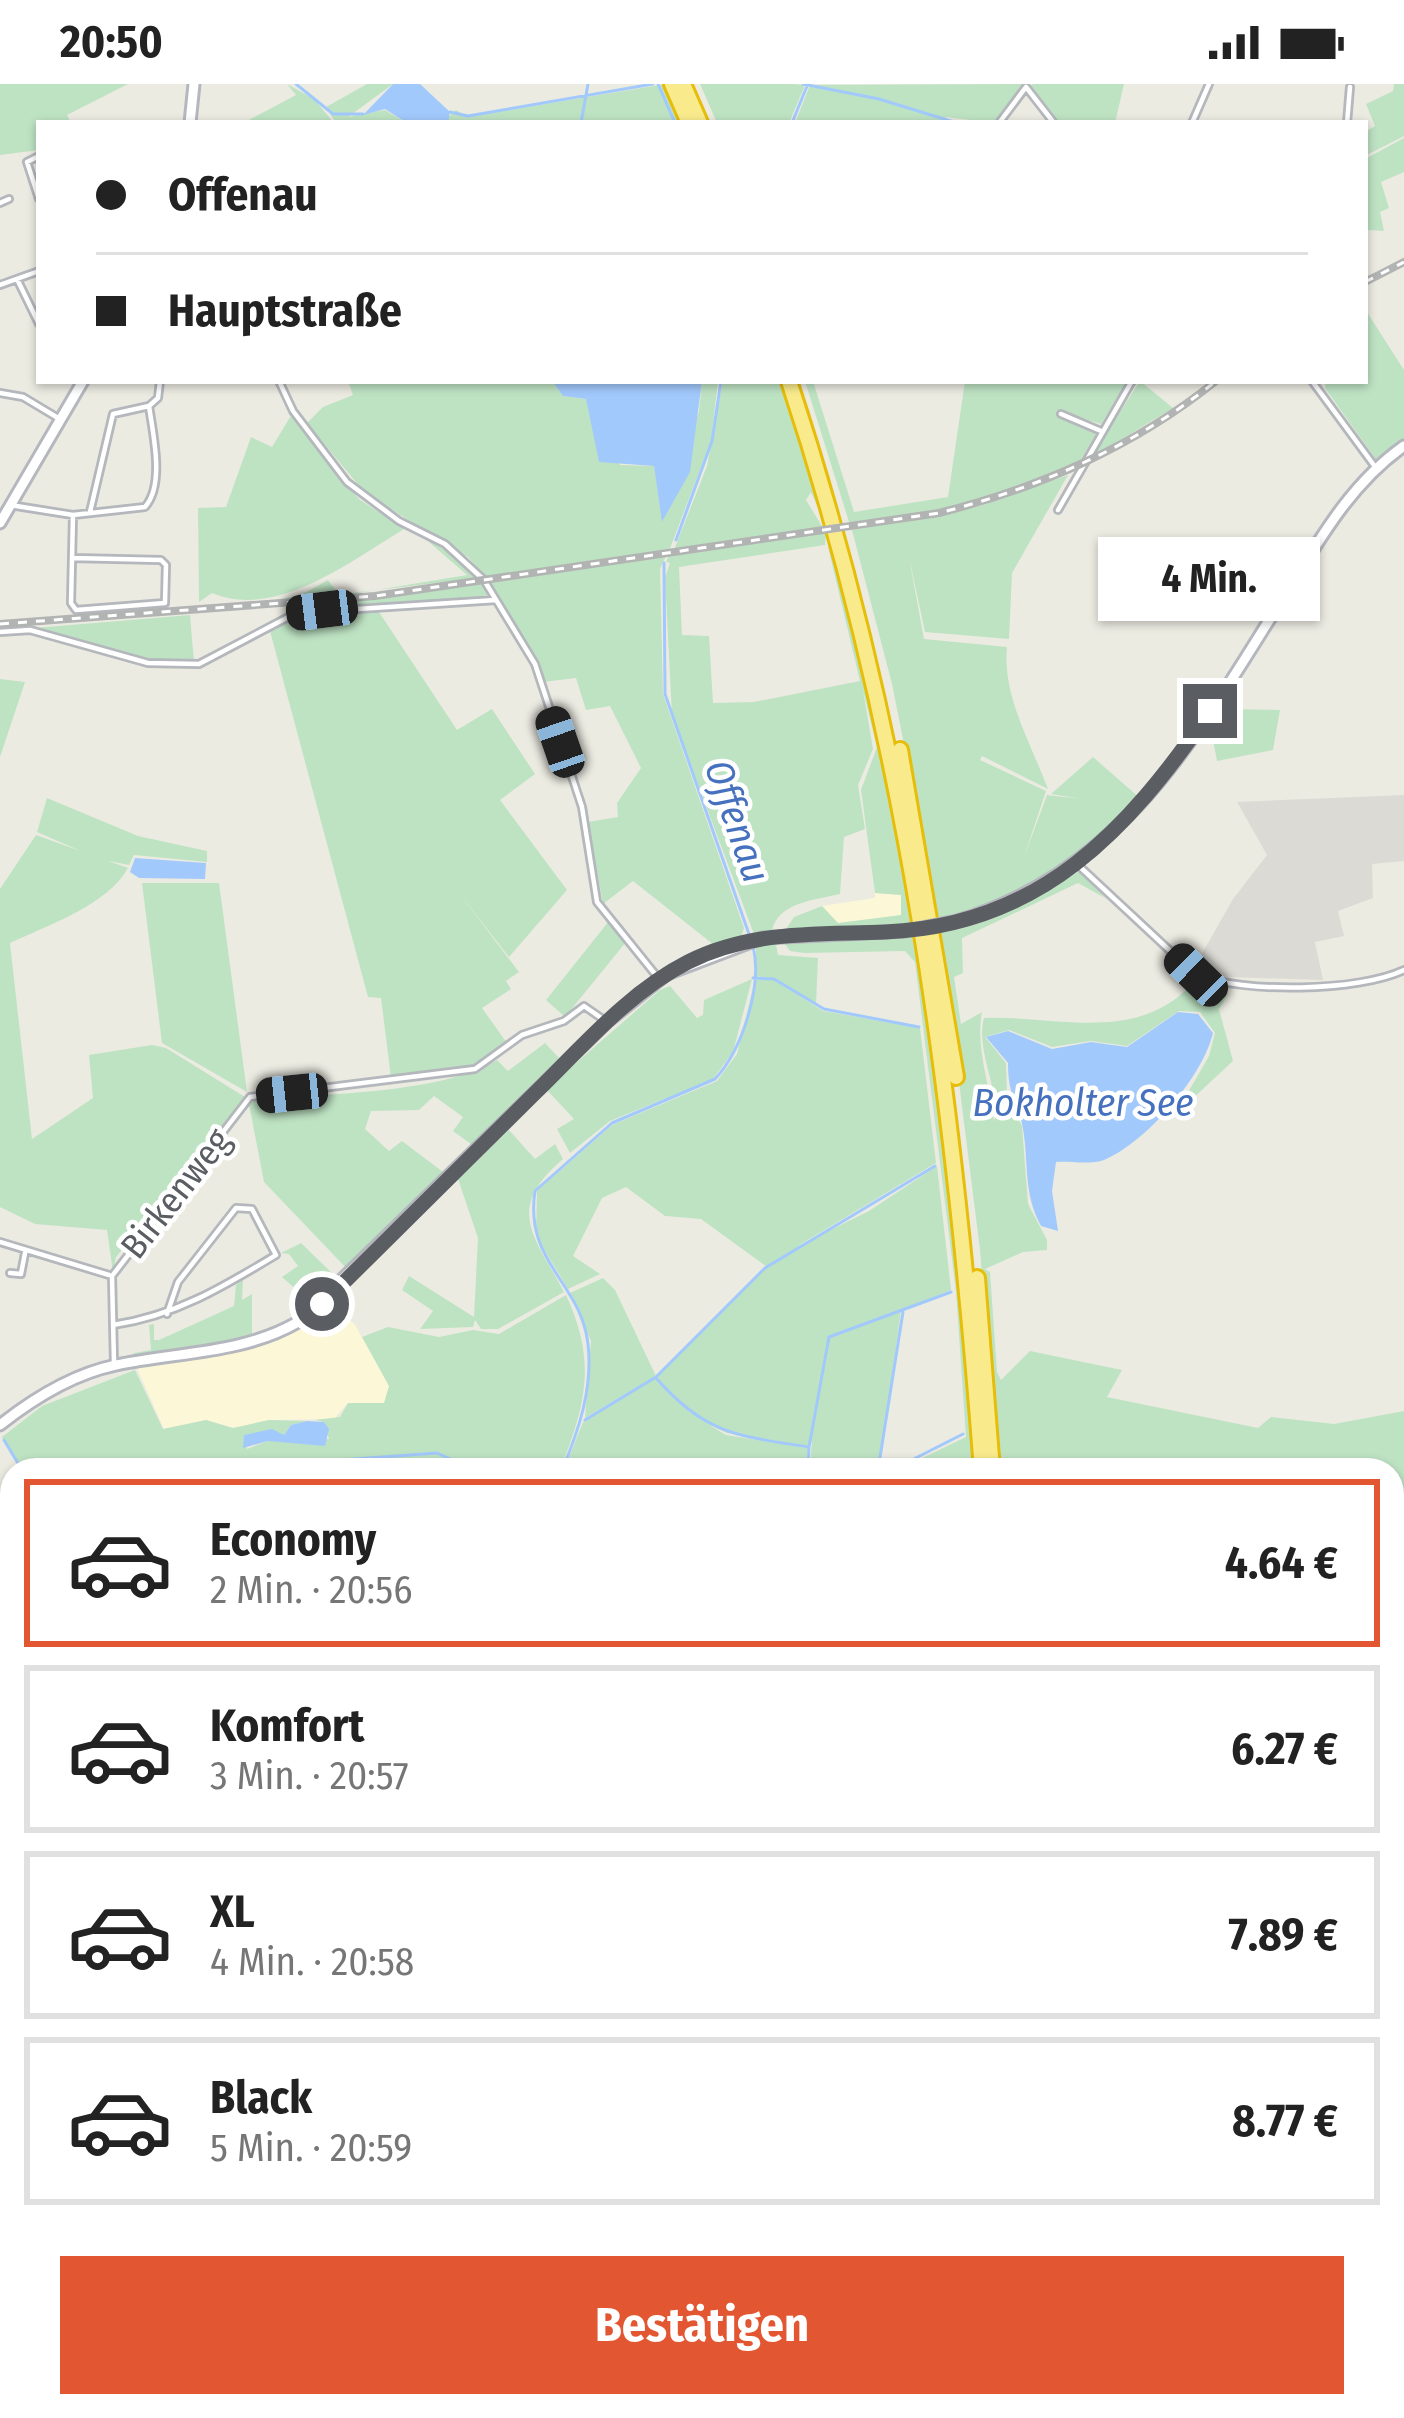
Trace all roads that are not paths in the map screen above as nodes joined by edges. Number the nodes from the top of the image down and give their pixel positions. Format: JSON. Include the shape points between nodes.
{"nodes":[{"id":1,"x":194,"y":84,"type":"edge"},
{"id":2,"x":672,"y":84,"type":"edge"},
{"id":3,"x":682,"y":84,"type":"edge"},
{"id":4,"x":1209,"y":84,"type":"edge"},
{"id":5,"x":1350,"y":88,"type":"dead end"},
{"id":6,"x":190,"y":120,"type":"edge"},
{"id":7,"x":688,"y":120,"type":"edge"},
{"id":8,"x":699,"y":120,"type":"edge"},
{"id":9,"x":1001,"y":120,"type":"edge"},
{"id":10,"x":1052,"y":120,"type":"edge"},
{"id":11,"x":1193,"y":120,"type":"edge"},
{"id":12,"x":1347,"y":120,"type":"edge"},
{"id":13,"x":36,"y":158,"type":"edge"},
{"id":14,"x":36,"y":190,"type":"edge"},
{"id":15,"x":9,"y":199,"type":"dead end"},
{"id":16,"x":0,"y":202,"type":"edge"},
{"id":17,"x":36,"y":272,"type":"edge"},
{"id":18,"x":16,"y":279,"type":"junction"},
{"id":19,"x":0,"y":285,"type":"edge"},
{"id":20,"x":36,"y":318,"type":"edge"},
{"id":21,"x":81,"y":384,"type":"edge"},
{"id":22,"x":160,"y":384,"type":"edge"},
{"id":23,"x":280,"y":384,"type":"edge"},
{"id":24,"x":790,"y":384,"type":"edge"},
{"id":25,"x":800,"y":384,"type":"edge"},
{"id":26,"x":1130,"y":384,"type":"edge"},
{"id":27,"x":1314,"y":384,"type":"edge"},
{"id":28,"x":0,"y":393,"type":"edge"},
{"id":29,"x":149,"y":406,"type":"junction"},
{"id":30,"x":1061,"y":414,"type":"dead end"},
{"id":31,"x":58,"y":418,"type":"junction"},
{"id":32,"x":1101,"y":431,"type":"junction"},
{"id":33,"x":1404,"y":446,"type":"edge"},
{"id":34,"x":1376,"y":468,"type":"junction"},
{"id":35,"x":10,"y":505,"type":"junction"},
{"id":36,"x":1058,"y":510,"type":"dead end"},
{"id":37,"x":90,"y":512,"type":"junction"},
{"id":38,"x":74,"y":515,"type":"junction"},
{"id":39,"x":0,"y":523,"type":"edge"},
{"id":40,"x":72,"y":558,"type":"junction"},
{"id":41,"x":496,"y":600,"type":"junction"},
{"id":42,"x":0,"y":632,"type":"edge"},
{"id":43,"x":1078,"y":865,"type":"junction"},
{"id":44,"x":1404,"y":970,"type":"edge"},
{"id":45,"x":659,"y":979,"type":"junction"},
{"id":46,"x":607,"y":1022,"type":"junction"},
{"id":47,"x":0,"y":1242,"type":"edge"},
{"id":48,"x":25,"y":1253,"type":"junction"},
{"id":49,"x":10,"y":1273,"type":"dead end"},
{"id":50,"x":112,"y":1276,"type":"junction"},
{"id":51,"x":167,"y":1314,"type":"junction"},
{"id":52,"x":113,"y":1325,"type":"junction"},
{"id":53,"x":114,"y":1365,"type":"junction"},
{"id":54,"x":0,"y":1425,"type":"edge"},
{"id":55,"x":981,"y":1458,"type":"edge"},
{"id":56,"x":991,"y":1458,"type":"edge"}],
"edges":[{"from":1,"to":6,"type":"main road"},
{"from":2,"to":7,"type":"highway"},
{"from":3,"to":8,"type":"highway"},
{"from":4,"to":11,"type":"street"},
{"from":5,"to":12,"type":"street"},
{"from":9,"to":10,"type":"street","via":[[1026,87]]},
{"from":13,"to":14,"type":"street","via":[[27,162]]},
{"from":15,"to":16,"type":"street"},
{"from":17,"to":18,"type":"street"},
{"from":18,"to":19,"type":"street"},
{"from":18,"to":20,"type":"street"},
{"from":21,"to":31,"type":"main road"},
{"from":22,"to":29,"type":"street"},
{"from":23,"to":41,"type":"street","via":[[347,482],[468,560]]},
{"from":24,"to":55,"type":"highway","via":[[872,662],[930,956],[964,1230]]},
{"from":25,"to":56,"type":"highway","via":[[881,660],[927,882],[962,1123]]},
{"from":26,"to":32,"type":"street"},
{"from":27,"to":34,"type":"street"},
{"from":28,"to":31,"type":"street"},
{"from":29,"to":37,"type":"street","via":[[113,414]]},
{"from":29,"to":37,"type":"street","via":[[153,497],[145,507]]},
{"from":30,"to":32,"type":"street"},
{"from":31,"to":35,"type":"main road"},
{"from":32,"to":36,"type":"street"},
{"from":33,"to":34,"type":"main road"},
{"from":34,"to":43,"type":"main road","via":[[1171,768]]},
{"from":35,"to":38,"type":"street"},
{"from":35,"to":39,"type":"main road"},
{"from":37,"to":38,"type":"street"},
{"from":38,"to":40,"type":"street"},
{"from":40,"to":40,"type":"street","via":[[76,610],[165,603],[161,560]]},
{"from":41,"to":42,"type":"street","via":[[296,614],[207,661],[148,663],[30,630]]},
{"from":41,"to":45,"type":"street","via":[[535,664],[582,807],[597,902]]},
{"from":43,"to":44,"type":"street","via":[[1196,975],[1217,983],[1384,980]]},
{"from":43,"to":45,"type":"main road","bridge":true,"via":[[1009,904],[957,921],[746,941]]},
{"from":45,"to":46,"type":"main road"},
{"from":46,"to":50,"type":"street","name":"Birkenweg","via":[[584,1006],[475,1069],[250,1097]]},
{"from":46,"to":53,"type":"main road","via":[[298,1322],[252,1342]]},
{"from":47,"to":48,"type":"street"},
{"from":48,"to":49,"type":"street","via":[[21,1274]]},
{"from":48,"to":50,"type":"street"},
{"from":50,"to":52,"type":"street","name":"Birkenweg"},
{"from":51,"to":51,"type":"street","via":[[276,1256],[252,1208],[236,1208],[178,1282]]},
{"from":51,"to":52,"type":"street"},
{"from":52,"to":53,"type":"street","name":"Birkenweg"},
{"from":53,"to":54,"type":"main road","via":[[37,1398]]}]}
